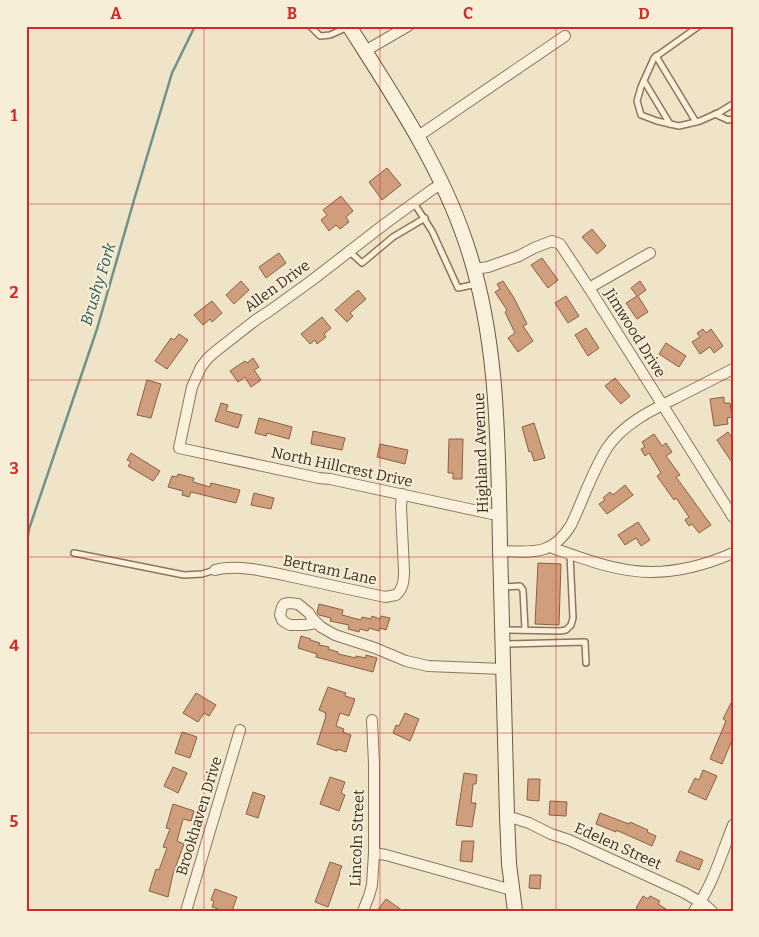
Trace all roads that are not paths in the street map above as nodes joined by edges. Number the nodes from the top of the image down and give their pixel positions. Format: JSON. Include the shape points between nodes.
{"nodes":[{"id":1,"x":310,"y":26,"type":"edge"},
{"id":2,"x":349,"y":26,"type":"edge"},
{"id":3,"x":408,"y":26,"type":"edge"},
{"id":4,"x":699,"y":26,"type":"edge"},
{"id":5,"x":565,"y":36,"type":"dead end"},
{"id":6,"x":365,"y":51,"type":"junction"},
{"id":7,"x":656,"y":56,"type":"junction"},
{"id":8,"x":644,"y":81,"type":"junction"},
{"id":9,"x":733,"y":104,"type":"edge"},
{"id":10,"x":715,"y":114,"type":"junction"},
{"id":11,"x":733,"y":119,"type":"edge"},
{"id":12,"x":696,"y":122,"type":"junction"},
{"id":13,"x":670,"y":124,"type":"junction"},
{"id":14,"x":417,"y":137,"type":"junction"},
{"id":15,"x":442,"y":184,"type":"junction"},
{"id":16,"x":414,"y":203,"type":"junction"},
{"id":17,"x":425,"y":218,"type":"junction"},
{"id":18,"x":349,"y":251,"type":"junction"},
{"id":19,"x":650,"y":253,"type":"dead end"},
{"id":20,"x":474,"y":269,"type":"junction"},
{"id":21,"x":478,"y":284,"type":"junction"},
{"id":22,"x":589,"y":288,"type":"junction"},
{"id":23,"x":733,"y":369,"type":"edge"},
{"id":24,"x":663,"y":405,"type":"junction"},
{"id":25,"x":179,"y":448,"type":"joint"},
{"id":26,"x":402,"y":494,"type":"junction"},
{"id":27,"x":500,"y":514,"type":"junction"},
{"id":28,"x":733,"y":517,"type":"edge"},
{"id":29,"x":550,"y":547,"type":"junction"},
{"id":30,"x":500,"y":551,"type":"junction"},
{"id":31,"x":74,"y":553,"type":"dead end"},
{"id":32,"x":733,"y":553,"type":"edge"},
{"id":33,"x":570,"y":554,"type":"junction"},
{"id":34,"x":215,"y":570,"type":"joint"},
{"id":35,"x":501,"y":586,"type":"junction"},
{"id":36,"x":316,"y":623,"type":"dead end"},
{"id":37,"x":502,"y":630,"type":"junction"},
{"id":38,"x":525,"y":630,"type":"junction"},
{"id":39,"x":503,"y":644,"type":"junction"},
{"id":40,"x":586,"y":663,"type":"dead end"},
{"id":41,"x":503,"y":669,"type":"junction"},
{"id":42,"x":372,"y":720,"type":"dead end"},
{"id":43,"x":240,"y":730,"type":"dead end"},
{"id":44,"x":507,"y":816,"type":"junction"},
{"id":45,"x":732,"y":829,"type":"edge"},
{"id":46,"x":374,"y":853,"type":"junction"},
{"id":47,"x":512,"y":890,"type":"junction"},
{"id":48,"x":701,"y":902,"type":"junction"},
{"id":49,"x":186,"y":911,"type":"edge"},
{"id":50,"x":363,"y":911,"type":"edge"},
{"id":51,"x":515,"y":911,"type":"edge"},
{"id":52,"x":694,"y":911,"type":"edge"},
{"id":53,"x":712,"y":911,"type":"edge"}],
"edges":[{"from":1,"to":2,"type":"lane","via":[[320,36],[330,36]]},
{"from":2,"to":6,"type":"main road","name":"Highland Avenue"},
{"from":3,"to":6,"type":"street"},
{"from":4,"to":7,"type":"lane"},
{"from":5,"to":14,"type":"street"},
{"from":6,"to":14,"type":"main road","name":"Highland Avenue"},
{"from":7,"to":8,"type":"lane"},
{"from":7,"to":12,"type":"lane"},
{"from":8,"to":13,"type":"lane"},
{"from":8,"to":13,"type":"lane","via":[[637,101],[641,115]]},
{"from":9,"to":10,"type":"lane"},
{"from":10,"to":11,"type":"lane"},
{"from":10,"to":12,"type":"lane"},
{"from":12,"to":13,"type":"lane","via":[[679,126]]},
{"from":14,"to":15,"type":"main road","name":"Highland Avenue"},
{"from":15,"to":16,"type":"street","name":"Allen Drive"},
{"from":15,"to":20,"type":"main road","name":"Highland Avenue"},
{"from":16,"to":17,"type":"lane"},
{"from":16,"to":18,"type":"street","name":"Allen Drive"},
{"from":17,"to":18,"type":"lane","via":[[393,237],[362,262]]},
{"from":17,"to":21,"type":"lane","via":[[458,288]]},
{"from":18,"to":25,"type":"street","name":"Allen Drive","via":[[208,358],[192,387]]},
{"from":19,"to":22,"type":"street"},
{"from":20,"to":21,"type":"main road","name":"Highland Avenue"},
{"from":20,"to":22,"type":"street","name":"Jimwood Drive","via":[[488,267],[552,241],[560,244]]},
{"from":21,"to":27,"type":"main road","name":"Highland Avenue","via":[[494,377]]},
{"from":22,"to":24,"type":"street","name":"Jimwood Drive"},
{"from":23,"to":24,"type":"street"},
{"from":24,"to":28,"type":"street","name":"Jimwood Drive"},
{"from":24,"to":29,"type":"street","via":[[615,438],[600,462],[571,525]]},
{"from":25,"to":26,"type":"street","name":"North Hillcrest Drive"},
{"from":26,"to":27,"type":"street","name":"North Hillcrest Drive"},
{"from":26,"to":34,"type":"street","name":"Bertram Lane","via":[[404,580],[396,595],[385,597],[240,568]]},
{"from":27,"to":30,"type":"main road","name":"Highland Avenue"},
{"from":29,"to":30,"type":"street","via":[[531,552]]},
{"from":29,"to":33,"type":"street"},
{"from":30,"to":35,"type":"main road","name":"Highland Avenue"},
{"from":31,"to":34,"type":"lane","via":[[184,575]]},
{"from":32,"to":33,"type":"street","via":[[676,570],[650,572],[605,565]]},
{"from":33,"to":38,"type":"lane","via":[[572,625],[560,631]]},
{"from":35,"to":37,"type":"main road","name":"Highland Avenue"},
{"from":35,"to":38,"type":"lane","via":[[520,586],[523,590]]},
{"from":36,"to":41,"type":"street","via":[[343,638],[420,665]]},
{"from":37,"to":38,"type":"lane"},
{"from":37,"to":39,"type":"main road","name":"Highland Avenue"},
{"from":39,"to":40,"type":"lane","via":[[585,642]]},
{"from":39,"to":41,"type":"main road","name":"Highland Avenue"},
{"from":41,"to":44,"type":"main road","name":"Highland Avenue"},
{"from":42,"to":46,"type":"street","name":"Lincoln Street"},
{"from":43,"to":49,"type":"street","name":"Brookhaven Drive"},
{"from":44,"to":47,"type":"main road","name":"Highland Avenue"},
{"from":44,"to":48,"type":"street","name":"Edelen Street","via":[[569,840]]},
{"from":45,"to":48,"type":"street"},
{"from":46,"to":47,"type":"street"},
{"from":46,"to":50,"type":"street","name":"Lincoln Street","via":[[372,885]]},
{"from":47,"to":51,"type":"main road","name":"Highland Avenue"},
{"from":48,"to":52,"type":"street"},
{"from":48,"to":53,"type":"street","name":"Edelen Street"}]}
